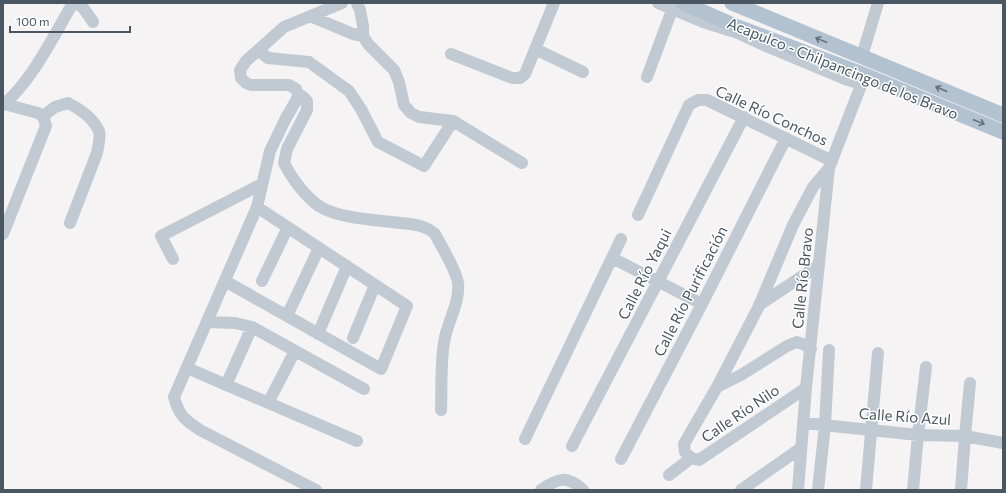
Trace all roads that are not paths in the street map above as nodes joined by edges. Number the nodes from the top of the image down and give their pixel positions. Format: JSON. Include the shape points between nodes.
{"nodes":[{"id":1,"x":72,"y":3,"type":"edge"},
{"id":2,"x":77,"y":3,"type":"edge"},
{"id":3,"x":342,"y":3,"type":"edge"},
{"id":4,"x":357,"y":3,"type":"edge"},
{"id":5,"x":554,"y":3,"type":"edge"},
{"id":6,"x":658,"y":3,"type":"edge"},
{"id":7,"x":732,"y":3,"type":"edge"},
{"id":8,"x":878,"y":3,"type":"edge"},
{"id":9,"x":678,"y":6,"type":"edge"},
{"id":10,"x":310,"y":16,"type":"junction"},
{"id":11,"x":92,"y":22,"type":"dead end"},
{"id":12,"x":363,"y":36,"type":"junction"},
{"id":13,"x":535,"y":49,"type":"junction"},
{"id":14,"x":258,"y":50,"type":"junction"},
{"id":15,"x":451,"y":54,"type":"dead end"},
{"id":16,"x":862,"y":56,"type":"junction"},
{"id":17,"x":583,"y":72,"type":"dead end"},
{"id":18,"x":647,"y":77,"type":"dead end"},
{"id":19,"x":863,"y":79,"type":"junction"},
{"id":20,"x":298,"y":94,"type":"junction"},
{"id":21,"x":3,"y":104,"type":"edge"},
{"id":22,"x":1003,"y":115,"type":"edge"},
{"id":23,"x":43,"y":116,"type":"junction"},
{"id":24,"x":744,"y":117,"type":"junction"},
{"id":25,"x":453,"y":121,"type":"junction"},
{"id":26,"x":1003,"y":132,"type":"edge"},
{"id":27,"x":786,"y":138,"type":"junction"},
{"id":28,"x":522,"y":163,"type":"dead end"},
{"id":29,"x":831,"y":164,"type":"junction"},
{"id":30,"x":262,"y":184,"type":"junction"},
{"id":31,"x":257,"y":207,"type":"junction"},
{"id":32,"x":8,"y":208,"type":"edge"},
{"id":33,"x":638,"y":215,"type":"dead end"},
{"id":34,"x":70,"y":223,"type":"dead end"},
{"id":35,"x":288,"y":227,"type":"junction"},
{"id":36,"x":3,"y":234,"type":"edge"},
{"id":37,"x":621,"y":239,"type":"dead end"},
{"id":38,"x":319,"y":248,"type":"junction"},
{"id":39,"x":612,"y":258,"type":"junction"},
{"id":40,"x":173,"y":259,"type":"dead end"},
{"id":41,"x":819,"y":264,"type":"junction"},
{"id":42,"x":347,"y":266,"type":"junction"},
{"id":43,"x":262,"y":280,"type":"dead end"},
{"id":44,"x":225,"y":281,"type":"junction"},
{"id":45,"x":658,"y":282,"type":"junction"},
{"id":46,"x":375,"y":285,"type":"junction"},
{"id":47,"x":702,"y":304,"type":"junction"},
{"id":48,"x":759,"y":306,"type":"junction"},
{"id":49,"x":287,"y":316,"type":"junction"},
{"id":50,"x":207,"y":322,"type":"junction"},
{"id":51,"x":252,"y":327,"type":"junction"},
{"id":52,"x":318,"y":334,"type":"junction"},
{"id":53,"x":353,"y":338,"type":"dead end"},
{"id":54,"x":811,"y":349,"type":"junction"},
{"id":55,"x":829,"y":350,"type":"dead end"},
{"id":56,"x":295,"y":351,"type":"junction"},
{"id":57,"x":878,"y":353,"type":"dead end"},
{"id":58,"x":926,"y":367,"type":"dead end"},
{"id":59,"x":187,"y":368,"type":"junction"},
{"id":60,"x":970,"y":383,"type":"dead end"},
{"id":61,"x":226,"y":385,"type":"junction"},
{"id":62,"x":716,"y":387,"type":"junction"},
{"id":63,"x":806,"y":388,"type":"junction"},
{"id":64,"x":364,"y":389,"type":"dead end"},
{"id":65,"x":268,"y":403,"type":"junction"},
{"id":66,"x":441,"y":410,"type":"dead end"},
{"id":67,"x":804,"y":423,"type":"junction"},
{"id":68,"x":824,"y":425,"type":"junction"},
{"id":69,"x":872,"y":430,"type":"junction"},
{"id":70,"x":918,"y":434,"type":"junction"},
{"id":71,"x":965,"y":436,"type":"junction"},
{"id":72,"x":525,"y":439,"type":"dead end"},
{"id":73,"x":357,"y":441,"type":"dead end"},
{"id":74,"x":1003,"y":442,"type":"edge"},
{"id":75,"x":572,"y":446,"type":"dead end"},
{"id":76,"x":801,"y":448,"type":"junction"},
{"id":77,"x":691,"y":458,"type":"junction"},
{"id":78,"x":621,"y":459,"type":"dead end"},
{"id":79,"x":669,"y":475,"type":"dead end"},
{"id":80,"x":316,"y":490,"type":"edge"},
{"id":81,"x":542,"y":490,"type":"edge"},
{"id":82,"x":584,"y":490,"type":"edge"},
{"id":83,"x":741,"y":490,"type":"edge"},
{"id":84,"x":798,"y":490,"type":"edge"},
{"id":85,"x":818,"y":490,"type":"edge"},
{"id":86,"x":866,"y":490,"type":"edge"},
{"id":87,"x":913,"y":490,"type":"edge"},
{"id":88,"x":962,"y":490,"type":"edge"}],
"edges":[{"from":1,"to":21,"type":"street","via":[[23,84]]},
{"from":2,"to":11,"type":"street"},
{"from":3,"to":10,"type":"street"},
{"from":4,"to":12,"type":"street"},
{"from":5,"to":13,"type":"street"},
{"from":6,"to":9,"type":"street"},
{"from":16,"to":7,"type":"main road","one_way":true},
{"from":8,"to":16,"type":"street"},
{"from":9,"to":18,"type":"street"},
{"from":9,"to":19,"type":"main road","name":"Acapulco - Chilpancingo de los Bravo","via":[[738,27]]},
{"from":10,"to":12,"type":"street"},
{"from":10,"to":14,"type":"street","via":[[284,27]]},
{"from":12,"to":25,"type":"street","via":[[394,70],[404,105],[411,113],[419,117]]},
{"from":13,"to":15,"type":"street","via":[[525,74],[520,78],[512,78]]},
{"from":13,"to":17,"type":"street"},
{"from":14,"to":20,"type":"street","via":[[240,70],[241,78],[252,86],[289,85],[296,89]]},
{"from":14,"to":25,"type":"street","via":[[268,58],[309,62],[349,91],[378,142],[424,166]]},
{"from":22,"to":16,"type":"main road","one_way":true},
{"from":19,"to":26,"type":"main road","name":"Acapulco - Chilpancingo de los Bravo","one_way":true},
{"from":19,"to":29,"type":"street","name":"Calle Río Bravo"},
{"from":20,"to":30,"type":"street","via":[[270,151]]},
{"from":20,"to":66,"type":"street","via":[[307,101],[307,110],[287,149],[284,163],[305,193],[319,206],[348,216],[413,224],[429,229],[435,234],[456,274],[457,300],[442,354]]},
{"from":21,"to":23,"type":"street"},
{"from":23,"to":32,"type":"street","via":[[46,126]]},
{"from":23,"to":34,"type":"street","via":[[68,103],[89,116],[99,131],[97,153]]},
{"from":24,"to":27,"type":"street","name":"Calle Río Conchos"},
{"from":24,"to":33,"type":"street","name":"Calle Río Conchos","via":[[708,100],[698,100],[689,105]]},
{"from":24,"to":45,"type":"street","name":"Calle Río Yaqui"},
{"from":25,"to":28,"type":"street"},
{"from":27,"to":29,"type":"street","name":"Calle Río Conchos"},
{"from":27,"to":47,"type":"street","name":"Calle Río Purificación"},
{"from":29,"to":41,"type":"street","name":"Calle Río Bravo"},
{"from":29,"to":48,"type":"street","via":[[813,187],[793,225]]},
{"from":30,"to":31,"type":"street"},
{"from":30,"to":40,"type":"street","via":[[161,236]]},
{"from":31,"to":35,"type":"street"},
{"from":31,"to":44,"type":"street"},
{"from":32,"to":36,"type":"street"},
{"from":35,"to":38,"type":"street"},
{"from":35,"to":43,"type":"street"},
{"from":37,"to":39,"type":"street"},
{"from":38,"to":42,"type":"street"},
{"from":38,"to":49,"type":"street"},
{"from":39,"to":45,"type":"street"},
{"from":39,"to":72,"type":"street"},
{"from":41,"to":48,"type":"street"},
{"from":41,"to":54,"type":"street","name":"Calle Río Bravo"},
{"from":42,"to":46,"type":"street"},
{"from":42,"to":52,"type":"street"},
{"from":44,"to":49,"type":"street"},
{"from":44,"to":50,"type":"street"},
{"from":45,"to":47,"type":"street"},
{"from":45,"to":75,"type":"street","name":"Calle Río Yaqui"},
{"from":46,"to":52,"type":"street","via":[[407,306],[381,369]]},
{"from":46,"to":53,"type":"street"},
{"from":47,"to":78,"type":"street","name":"Calle Río Purificación"},
{"from":48,"to":62,"type":"street"},
{"from":49,"to":52,"type":"street"},
{"from":50,"to":51,"type":"street","via":[[235,323]]},
{"from":50,"to":59,"type":"street"},
{"from":51,"to":56,"type":"street"},
{"from":51,"to":61,"type":"street"},
{"from":54,"to":62,"type":"street","via":[[797,342]]},
{"from":54,"to":63,"type":"street","name":"Calle Río Bravo"},
{"from":55,"to":68,"type":"street"},
{"from":56,"to":64,"type":"street"},
{"from":56,"to":65,"type":"street"},
{"from":57,"to":69,"type":"street"},
{"from":58,"to":70,"type":"street"},
{"from":59,"to":61,"type":"street"},
{"from":59,"to":80,"type":"street","via":[[174,397],[177,409],[184,420]]},
{"from":60,"to":71,"type":"street"},
{"from":61,"to":65,"type":"street"},
{"from":62,"to":77,"type":"street","via":[[684,444],[685,452]]},
{"from":63,"to":67,"type":"street","name":"Calle Río Bravo"},
{"from":63,"to":77,"type":"street","name":"Calle Río Nilo","via":[[699,460]]},
{"from":65,"to":73,"type":"street"},
{"from":67,"to":68,"type":"street","name":"Calle Río Azul"},
{"from":67,"to":76,"type":"street","name":"Calle Río Bravo"},
{"from":68,"to":69,"type":"street","name":"Calle Río Azul"},
{"from":68,"to":85,"type":"street"},
{"from":69,"to":70,"type":"street","name":"Calle Río Azul"},
{"from":69,"to":86,"type":"street"},
{"from":70,"to":71,"type":"street","name":"Calle Río Azul"},
{"from":70,"to":87,"type":"street"},
{"from":71,"to":74,"type":"street","name":"Calle Río Azul"},
{"from":71,"to":88,"type":"street"},
{"from":76,"to":83,"type":"street"},
{"from":76,"to":84,"type":"street","name":"Calle Río Bravo"},
{"from":77,"to":79,"type":"street"},
{"from":81,"to":82,"type":"street","via":[[559,480],[568,480]]}]}
